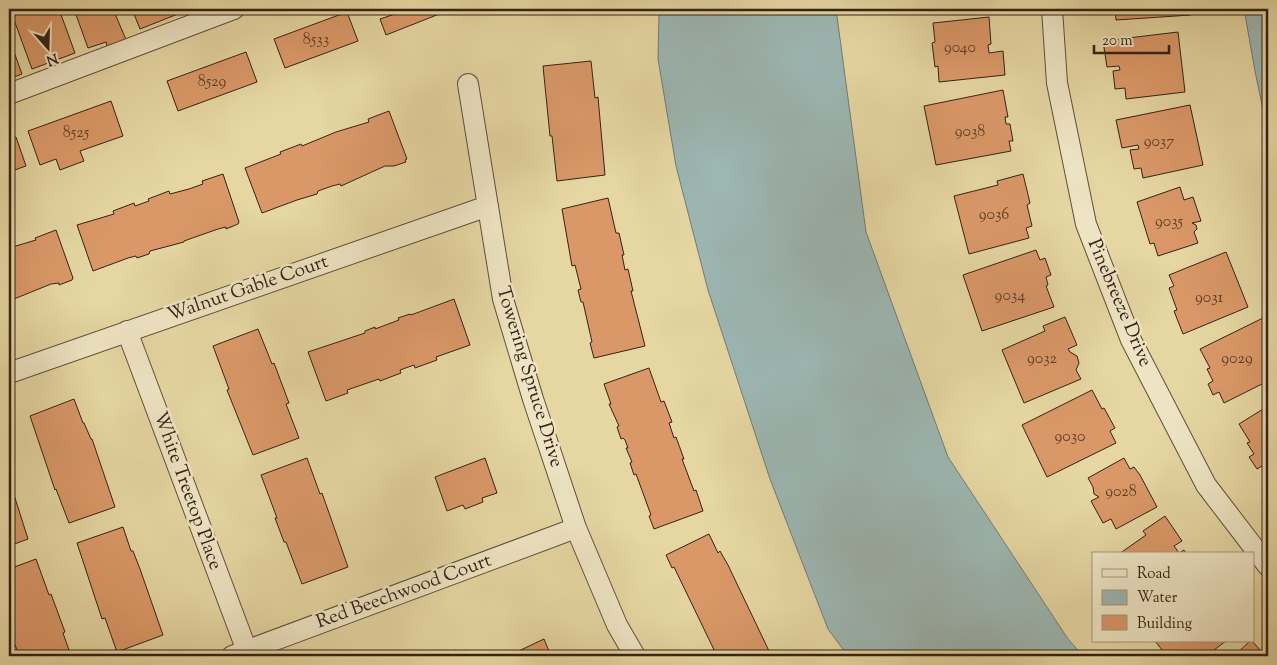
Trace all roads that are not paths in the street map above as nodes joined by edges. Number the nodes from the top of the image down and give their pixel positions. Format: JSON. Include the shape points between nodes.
{"nodes":[{"id":1,"x":234,"y":9,"type":"edge"},
{"id":2,"x":1052,"y":9,"type":"edge"},
{"id":3,"x":468,"y":84,"type":"dead end"},
{"id":4,"x":9,"y":94,"type":"edge"},
{"id":5,"x":488,"y":206,"type":"junction"},
{"id":6,"x":127,"y":331,"type":"junction"},
{"id":7,"x":9,"y":373,"type":"edge"},
{"id":8,"x":576,"y":528,"type":"junction"},
{"id":9,"x":1268,"y":566,"type":"edge"},
{"id":10,"x":239,"y":653,"type":"edge"},
{"id":11,"x":635,"y":656,"type":"edge"}],
"edges":[{"from":1,"to":4,"type":"street"},
{"from":2,"to":9,"type":"street","name":"Pinebreeze Drive","via":[[1057,83],[1086,224],[1124,322],[1206,485]]},
{"from":3,"to":5,"type":"street","name":"Towering Spruce Drive"},
{"from":5,"to":6,"type":"street","name":"Walnut Gable Court"},
{"from":5,"to":8,"type":"street","name":"Towering Spruce Drive","via":[[504,299]]},
{"from":6,"to":7,"type":"street","name":"Walnut Gable Court"},
{"from":6,"to":10,"type":"street","name":"White Treetop Place"},
{"from":8,"to":10,"type":"street","name":"Red Beechwood Court"},
{"from":8,"to":11,"type":"street","name":"Towering Spruce Drive","via":[[617,625]]}]}
